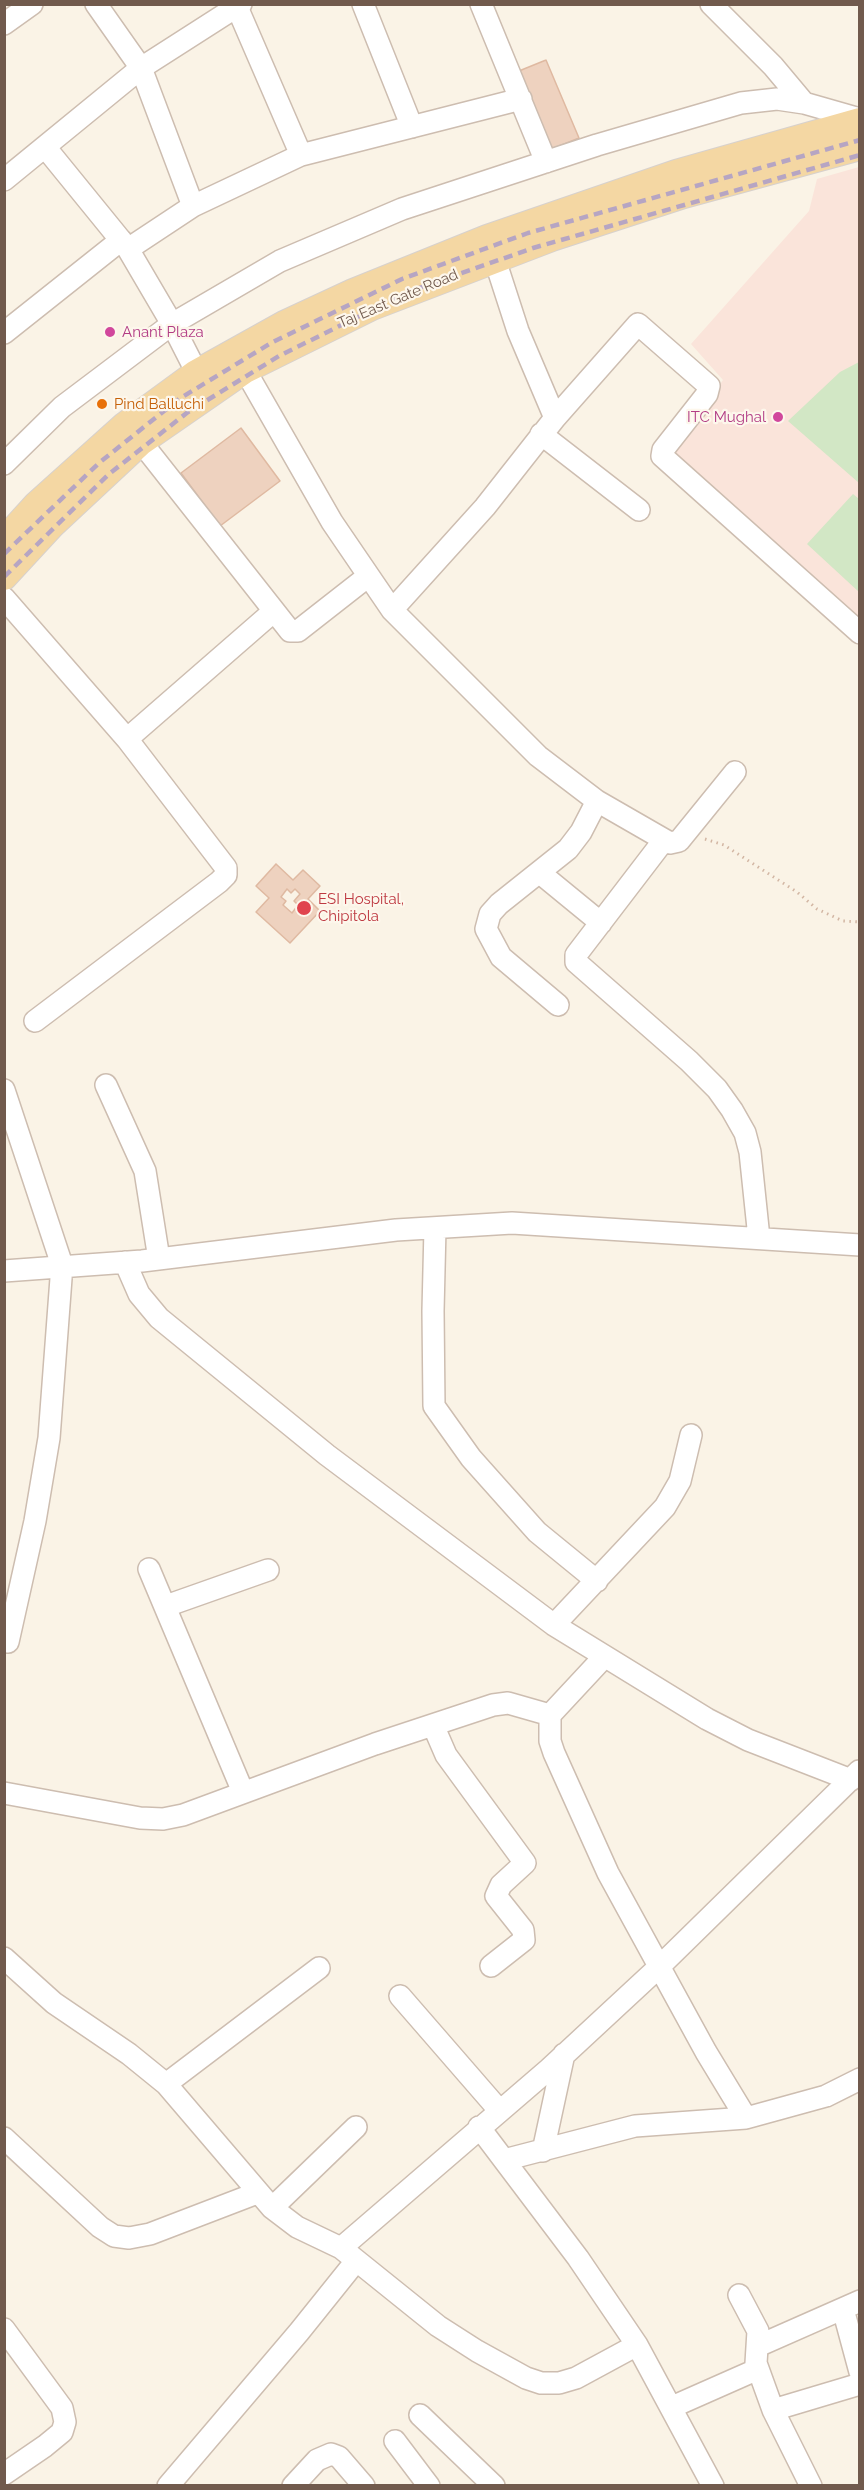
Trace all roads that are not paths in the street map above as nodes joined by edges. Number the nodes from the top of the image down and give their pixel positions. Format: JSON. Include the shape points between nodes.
{"nodes":[{"id":1,"x":32,"y":4,"type":"edge"},
{"id":2,"x":96,"y":4,"type":"edge"},
{"id":3,"x":363,"y":4,"type":"edge"},
{"id":4,"x":481,"y":4,"type":"edge"},
{"id":5,"x":711,"y":4,"type":"edge"},
{"id":6,"x":239,"y":6,"type":"edge"},
{"id":7,"x":4,"y":24,"type":"edge"},
{"id":8,"x":141,"y":68,"type":"junction"},
{"id":9,"x":521,"y":99,"type":"junction"},
{"id":10,"x":804,"y":103,"type":"junction"},
{"id":11,"x":860,"y":120,"type":"edge"},
{"id":12,"x":412,"y":127,"type":"junction"},
{"id":13,"x":45,"y":147,"type":"junction"},
{"id":14,"x":860,"y":147,"type":"edge"},
{"id":15,"x":301,"y":155,"type":"junction"},
{"id":16,"x":546,"y":162,"type":"junction"},
{"id":17,"x":4,"y":180,"type":"edge"},
{"id":18,"x":193,"y":206,"type":"junction"},
{"id":19,"x":125,"y":245,"type":"junction"},
{"id":20,"x":495,"y":260,"type":"junction"},
{"id":21,"x":172,"y":324,"type":"junction"},
{"id":22,"x":4,"y":333,"type":"edge"},
{"id":23,"x":245,"y":370,"type":"junction"},
{"id":24,"x":196,"y":373,"type":"junction"},
{"id":25,"x":209,"y":394,"type":"junction"},
{"id":26,"x":555,"y":418,"type":"junction"},
{"id":27,"x":541,"y":435,"type":"junction"},
{"id":28,"x":141,"y":442,"type":"junction"},
{"id":29,"x":4,"y":464,"type":"edge"},
{"id":30,"x":639,"y":510,"type":"dead end"},
{"id":31,"x":4,"y":540,"type":"edge"},
{"id":32,"x":4,"y":577,"type":"edge"},
{"id":33,"x":368,"y":577,"type":"junction"},
{"id":34,"x":4,"y":598,"type":"edge"},
{"id":35,"x":392,"y":610,"type":"junction"},
{"id":36,"x":274,"y":611,"type":"junction"},
{"id":37,"x":860,"y":633,"type":"edge"},
{"id":38,"x":127,"y":739,"type":"junction"},
{"id":39,"x":735,"y":772,"type":"dead end"},
{"id":40,"x":597,"y":801,"type":"junction"},
{"id":41,"x":664,"y":840,"type":"junction"},
{"id":42,"x":540,"y":873,"type":"junction"},
{"id":43,"x":601,"y":923,"type":"junction"},
{"id":44,"x":558,"y":1005,"type":"dead end"},
{"id":45,"x":35,"y":1022,"type":"dead end"},
{"id":46,"x":106,"y":1085,"type":"dead end"},
{"id":47,"x":4,"y":1090,"type":"edge"},
{"id":48,"x":435,"y":1228,"type":"junction"},
{"id":49,"x":759,"y":1238,"type":"junction"},
{"id":50,"x":860,"y":1245,"type":"edge"},
{"id":51,"x":159,"y":1259,"type":"junction"},
{"id":52,"x":125,"y":1262,"type":"junction"},
{"id":53,"x":62,"y":1265,"type":"junction"},
{"id":54,"x":4,"y":1271,"type":"edge"},
{"id":55,"x":691,"y":1435,"type":"dead end"},
{"id":56,"x":149,"y":1569,"type":"dead end"},
{"id":57,"x":268,"y":1570,"type":"dead end"},
{"id":58,"x":597,"y":1581,"type":"junction"},
{"id":59,"x":166,"y":1606,"type":"junction"},
{"id":60,"x":554,"y":1625,"type":"junction"},
{"id":61,"x":8,"y":1642,"type":"dead end"},
{"id":62,"x":604,"y":1657,"type":"junction"},
{"id":63,"x":550,"y":1715,"type":"junction"},
{"id":64,"x":433,"y":1725,"type":"junction"},
{"id":65,"x":855,"y":1775,"type":"edge"},
{"id":66,"x":243,"y":1792,"type":"junction"},
{"id":67,"x":4,"y":1793,"type":"edge"},
{"id":68,"x":4,"y":1958,"type":"edge"},
{"id":69,"x":490,"y":1966,"type":"dead end"},
{"id":70,"x":659,"y":1967,"type":"junction"},
{"id":71,"x":319,"y":1968,"type":"dead end"},
{"id":72,"x":400,"y":1996,"type":"dead end"},
{"id":73,"x":564,"y":2054,"type":"junction"},
{"id":74,"x":860,"y":2079,"type":"edge"},
{"id":75,"x":166,"y":2084,"type":"junction"},
{"id":76,"x":499,"y":2110,"type":"junction"},
{"id":77,"x":746,"y":2118,"type":"junction"},
{"id":78,"x":356,"y":2127,"type":"dead end"},
{"id":79,"x":479,"y":2127,"type":"junction"},
{"id":80,"x":4,"y":2138,"type":"edge"},
{"id":81,"x":543,"y":2151,"type":"junction"},
{"id":82,"x":504,"y":2160,"type":"junction"},
{"id":83,"x":264,"y":2200,"type":"junction"},
{"id":84,"x":349,"y":2254,"type":"junction"},
{"id":85,"x":739,"y":2295,"type":"dead end"},
{"id":86,"x":851,"y":2305,"type":"edge"},
{"id":87,"x":4,"y":2329,"type":"edge"},
{"id":88,"x":637,"y":2345,"type":"junction"},
{"id":89,"x":758,"y":2346,"type":"junction"},
{"id":90,"x":758,"y":2370,"type":"junction"},
{"id":91,"x":860,"y":2372,"type":"edge"},
{"id":92,"x":860,"y":2384,"type":"edge"},
{"id":93,"x":672,"y":2407,"type":"junction"},
{"id":94,"x":773,"y":2410,"type":"junction"},
{"id":95,"x":420,"y":2415,"type":"dead end"},
{"id":96,"x":395,"y":2440,"type":"dead end"},
{"id":97,"x":4,"y":2474,"type":"edge"},
{"id":98,"x":168,"y":2486,"type":"edge"},
{"id":99,"x":293,"y":2486,"type":"edge"},
{"id":100,"x":364,"y":2486,"type":"edge"},
{"id":101,"x":429,"y":2486,"type":"edge"},
{"id":102,"x":494,"y":2486,"type":"edge"},
{"id":103,"x":713,"y":2486,"type":"edge"},
{"id":104,"x":811,"y":2486,"type":"edge"}],
"edges":[{"from":1,"to":7,"type":"street"},
{"from":2,"to":8,"type":"street"},
{"from":3,"to":12,"type":"street"},
{"from":4,"to":9,"type":"street"},
{"from":5,"to":10,"type":"street"},
{"from":6,"to":8,"type":"street"},
{"from":6,"to":15,"type":"street"},
{"from":8,"to":13,"type":"street"},
{"from":8,"to":18,"type":"street"},
{"from":9,"to":12,"type":"street"},
{"from":9,"to":16,"type":"street"},
{"from":10,"to":11,"type":"street"},
{"from":10,"to":16,"type":"street","via":[[777,99],[741,103]]},
{"from":11,"to":24,"type":"main road","via":[[676,173],[487,238],[284,324]]},
{"from":12,"to":15,"type":"street"},
{"from":13,"to":17,"type":"street"},
{"from":13,"to":19,"type":"street"},
{"from":14,"to":20,"type":"main road","name":"Taj East Gate Road","via":[[684,195]]},
{"from":15,"to":18,"type":"street"},
{"from":16,"to":21,"type":"street","via":[[402,209],[280,261]]},
{"from":18,"to":19,"type":"street"},
{"from":19,"to":21,"type":"street"},
{"from":19,"to":22,"type":"street"},
{"from":20,"to":23,"type":"main road","name":"Taj East Gate Road","via":[[372,307]]},
{"from":20,"to":26,"type":"street","via":[[518,331]]},
{"from":21,"to":24,"type":"street"},
{"from":21,"to":29,"type":"street","via":[[63,407]]},
{"from":23,"to":25,"type":"main road","name":"Taj East Gate Road"},
{"from":23,"to":33,"type":"street"},
{"from":24,"to":25,"type":"street"},
{"from":24,"to":31,"type":"main road","via":[[126,425],[36,505]]},
{"from":25,"to":28,"type":"main road","name":"Taj East Gate Road"},
{"from":26,"to":27,"type":"street"},
{"from":26,"to":37,"type":"street","via":[[632,328],[643,326],[709,386],[662,456]]},
{"from":27,"to":30,"type":"street"},
{"from":27,"to":35,"type":"street","via":[[485,507]]},
{"from":28,"to":32,"type":"main road","name":"Taj East Gate Road","via":[[52,525]]},
{"from":28,"to":36,"type":"street"},
{"from":33,"to":35,"type":"street"},
{"from":33,"to":36,"type":"street","via":[[298,631],[287,629]]},
{"from":34,"to":38,"type":"street"},
{"from":35,"to":40,"type":"street","via":[[538,756]]},
{"from":36,"to":38,"type":"street"},
{"from":38,"to":45,"type":"street","via":[[224,863],[226,875]]},
{"from":39,"to":41,"type":"street","via":[[676,843]]},
{"from":40,"to":41,"type":"street"},
{"from":40,"to":42,"type":"street","via":[[568,849]]},
{"from":41,"to":43,"type":"street"},
{"from":42,"to":43,"type":"street"},
{"from":42,"to":44,"type":"street","via":[[499,904],[490,914],[486,929],[501,957]]},
{"from":43,"to":49,"type":"street","via":[[576,955],[576,962],[689,1061],[732,1110],[750,1152]]},
{"from":46,"to":51,"type":"street","via":[[145,1171]]},
{"from":47,"to":53,"type":"street"},
{"from":48,"to":49,"type":"street","via":[[512,1223]]},
{"from":48,"to":51,"type":"street"},
{"from":48,"to":58,"type":"street","via":[[434,1406],[471,1458],[537,1532]]},
{"from":49,"to":50,"type":"street"},
{"from":51,"to":52,"type":"street"},
{"from":52,"to":53,"type":"street"},
{"from":52,"to":60,"type":"street","via":[[139,1294],[159,1318],[327,1455]]},
{"from":53,"to":54,"type":"street"},
{"from":53,"to":61,"type":"street","via":[[48,1438],[35,1521]]},
{"from":55,"to":58,"type":"street","via":[[680,1481],[665,1507]]},
{"from":56,"to":59,"type":"street"},
{"from":57,"to":59,"type":"street"},
{"from":58,"to":60,"type":"street"},
{"from":59,"to":66,"type":"street"},
{"from":60,"to":62,"type":"street"},
{"from":62,"to":63,"type":"street"},
{"from":62,"to":65,"type":"street","via":[[669,1698],[748,1740]]},
{"from":63,"to":64,"type":"street","via":[[508,1703]]},
{"from":63,"to":70,"type":"street","via":[[554,1753],[608,1874]]},
{"from":64,"to":66,"type":"street"},
{"from":64,"to":69,"type":"street","via":[[446,1755],[525,1863],[501,1885],[496,1896],[523,1930],[524,1940]]},
{"from":65,"to":70,"type":"street"},
{"from":66,"to":67,"type":"street","via":[[163,1819],[89,1810]]},
{"from":68,"to":75,"type":"street","via":[[54,2003]]},
{"from":70,"to":73,"type":"street"},
{"from":70,"to":77,"type":"street"},
{"from":71,"to":75,"type":"street"},
{"from":72,"to":76,"type":"street"},
{"from":73,"to":76,"type":"street"},
{"from":73,"to":81,"type":"street"},
{"from":74,"to":77,"type":"street","via":[[826,2096]]},
{"from":75,"to":83,"type":"street"},
{"from":76,"to":79,"type":"street"},
{"from":77,"to":81,"type":"street","via":[[635,2127]]},
{"from":78,"to":83,"type":"street"},
{"from":79,"to":82,"type":"street"},
{"from":79,"to":84,"type":"street"},
{"from":80,"to":83,"type":"street","via":[[114,2236],[150,2234]]},
{"from":81,"to":82,"type":"street"},
{"from":82,"to":88,"type":"street"},
{"from":83,"to":84,"type":"street","via":[[297,2227]]},
{"from":84,"to":88,"type":"street","via":[[438,2326],[541,2384],[576,2378]]},
{"from":84,"to":98,"type":"street","via":[[292,2340]]},
{"from":85,"to":89,"type":"street","via":[[758,2331]]},
{"from":86,"to":89,"type":"street"},
{"from":86,"to":91,"type":"street"},
{"from":87,"to":97,"type":"street","via":[[62,2408],[65,2422],[62,2432]]},
{"from":88,"to":93,"type":"street"},
{"from":89,"to":90,"type":"street"},
{"from":90,"to":93,"type":"street"},
{"from":90,"to":94,"type":"street"},
{"from":92,"to":94,"type":"street"},
{"from":93,"to":103,"type":"street"},
{"from":94,"to":104,"type":"street"},
{"from":95,"to":102,"type":"street"},
{"from":96,"to":101,"type":"street"},
{"from":99,"to":100,"type":"street","via":[[317,2460],[331,2454],[339,2457]]}]}
